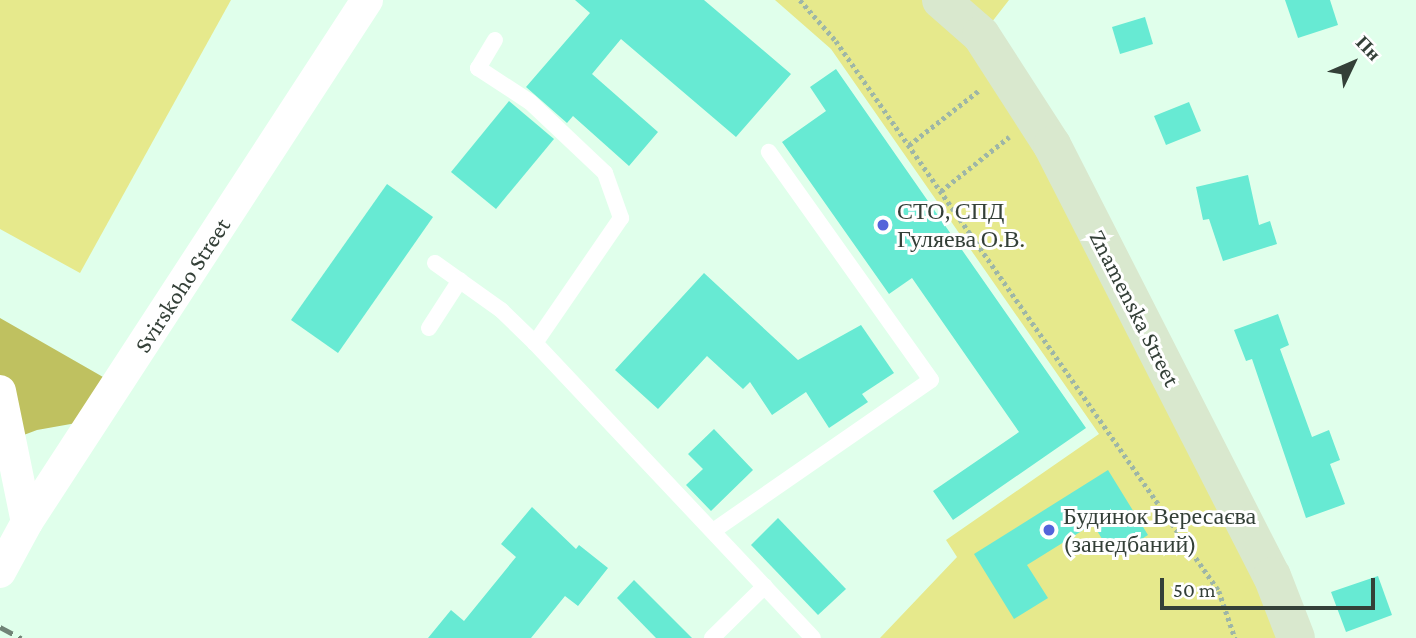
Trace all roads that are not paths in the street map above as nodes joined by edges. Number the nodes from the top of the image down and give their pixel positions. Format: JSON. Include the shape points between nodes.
{"nodes":[{"id":1,"x":366,"y":0,"type":"edge"},
{"id":2,"x":941,"y":0,"type":"edge"},
{"id":3,"x":495,"y":40,"type":"dead end"},
{"id":4,"x":769,"y":152,"type":"dead end"},
{"id":5,"x":435,"y":262,"type":"dead end"},
{"id":6,"x":460,"y":280,"type":"junction"},
{"id":7,"x":429,"y":328,"type":"dead end"},
{"id":8,"x":535,"y":343,"type":"junction"},
{"id":9,"x":0,"y":391,"type":"edge"},
{"id":10,"x":27,"y":522,"type":"junction"},
{"id":11,"x":713,"y":531,"type":"junction"},
{"id":12,"x":0,"y":572,"type":"edge"},
{"id":13,"x":765,"y":586,"type":"junction"},
{"id":14,"x":712,"y":638,"type":"edge"},
{"id":15,"x":813,"y":638,"type":"edge"},
{"id":16,"x":1296,"y":638,"type":"edge"}],
"edges":[{"from":1,"to":10,"type":"street","name":"Svirskoho Street"},
{"from":2,"to":16,"type":"main road","name":"Znamenska Street","via":[[981,35],[1052,145],[1272,576]]},
{"from":3,"to":8,"type":"lane","via":[[478,68],[530,102],[605,173],[621,218]]},
{"from":4,"to":11,"type":"lane","via":[[931,380]]},
{"from":5,"to":6,"type":"lane"},
{"from":6,"to":7,"type":"lane"},
{"from":6,"to":8,"type":"lane"},
{"from":8,"to":11,"type":"lane"},
{"from":9,"to":10,"type":"street"},
{"from":10,"to":12,"type":"street","name":"Svirskoho Street"},
{"from":11,"to":13,"type":"lane"},
{"from":13,"to":14,"type":"lane"},
{"from":13,"to":15,"type":"lane"}]}
